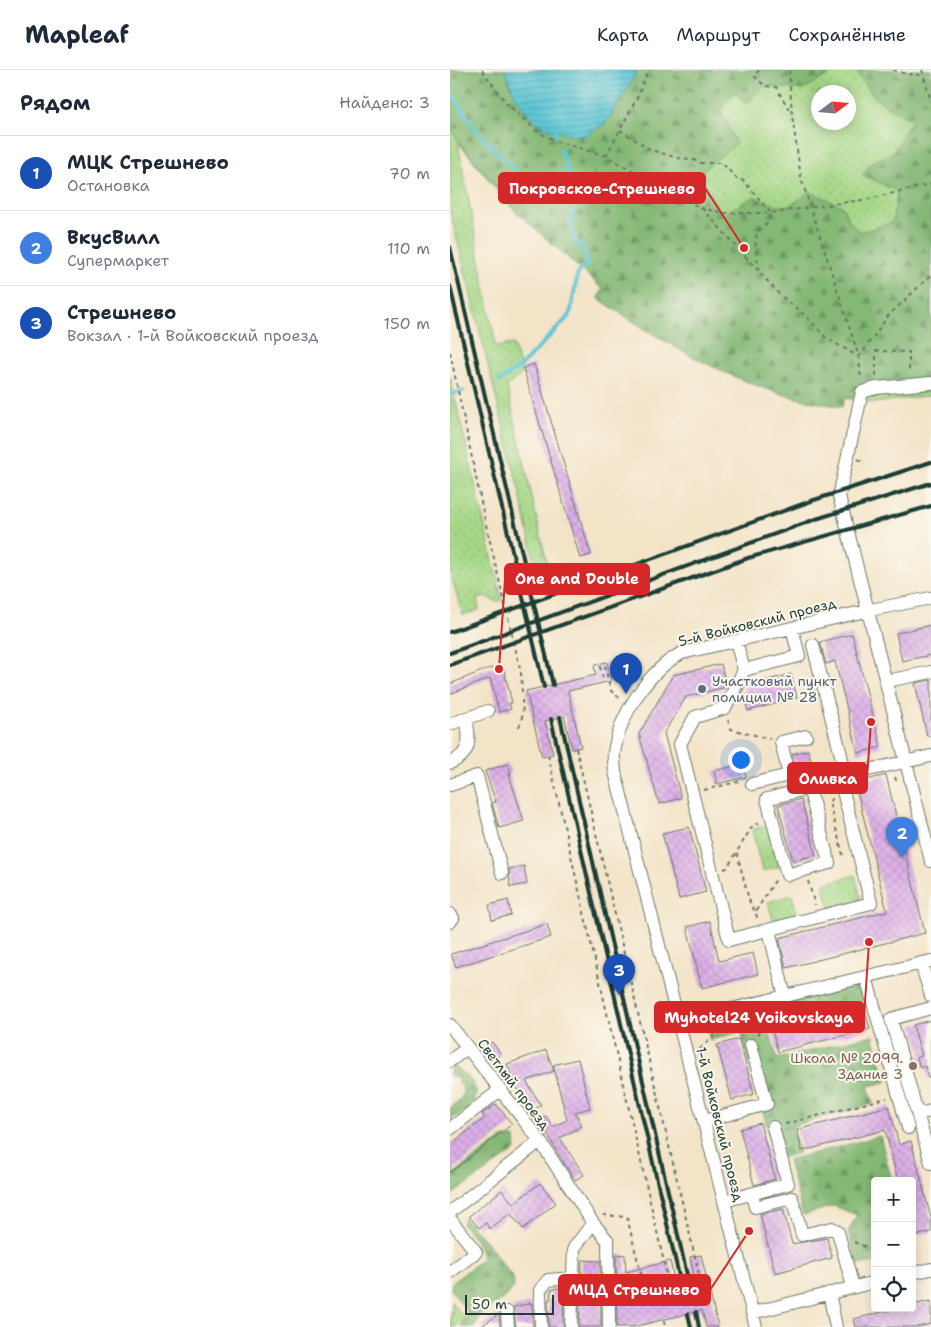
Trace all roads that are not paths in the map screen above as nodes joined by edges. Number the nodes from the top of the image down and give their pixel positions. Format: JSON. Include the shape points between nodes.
{"nodes":[{"id":1,"x":931,"y":383,"type":"edge"},
{"id":2,"x":931,"y":598,"type":"edge"},
{"id":3,"x":870,"y":610,"type":"junction"},
{"id":4,"x":792,"y":628,"type":"junction"},
{"id":5,"x":736,"y":641,"type":"junction"},
{"id":6,"x":813,"y":645,"type":"dead end"},
{"id":7,"x":744,"y":670,"type":"junction"},
{"id":8,"x":931,"y":672,"type":"edge"},
{"id":9,"x":886,"y":681,"type":"junction"},
{"id":10,"x":488,"y":711,"type":"dead end"},
{"id":11,"x":466,"y":718,"type":"junction"},
{"id":12,"x":450,"y":724,"type":"edge"},
{"id":13,"x":806,"y":736,"type":"dead end"},
{"id":14,"x":614,"y":753,"type":"joint"},
{"id":15,"x":931,"y":756,"type":"edge"},
{"id":16,"x":906,"y":760,"type":"junction"},
{"id":17,"x":450,"y":762,"type":"edge"},
{"id":18,"x":789,"y":775,"type":"junction"},
{"id":19,"x":846,"y":775,"type":"junction"},
{"id":20,"x":752,"y":784,"type":"road end"},
{"id":21,"x":808,"y":784,"type":"junction"},
{"id":22,"x":450,"y":785,"type":"edge"},
{"id":23,"x":930,"y":854,"type":"edge"},
{"id":24,"x":502,"y":873,"type":"dead end"},
{"id":25,"x":450,"y":914,"type":"edge"},
{"id":26,"x":450,"y":922,"type":"edge"},
{"id":27,"x":765,"y":930,"type":"junction"},
{"id":28,"x":926,"y":962,"type":"edge"},
{"id":29,"x":866,"y":977,"type":"junction"},
{"id":30,"x":785,"y":996,"type":"junction"},
{"id":31,"x":931,"y":996,"type":"edge"},
{"id":32,"x":931,"y":1008,"type":"edge"},
{"id":33,"x":678,"y":1022,"type":"junction"},
{"id":34,"x":450,"y":1025,"type":"edge"},
{"id":35,"x":752,"y":1045,"type":"road end"},
{"id":36,"x":467,"y":1048,"type":"junction"},
{"id":37,"x":450,"y":1061,"type":"edge"},
{"id":38,"x":500,"y":1090,"type":"junction"},
{"id":39,"x":931,"y":1111,"type":"edge"},
{"id":40,"x":918,"y":1114,"type":"junction"},
{"id":41,"x":704,"y":1121,"type":"junction"},
{"id":42,"x":773,"y":1127,"type":"road end"},
{"id":43,"x":908,"y":1128,"type":"dead end"},
{"id":44,"x":450,"y":1129,"type":"edge"},
{"id":45,"x":540,"y":1141,"type":"junction"},
{"id":46,"x":931,"y":1163,"type":"edge"},
{"id":47,"x":752,"y":1194,"type":"junction"},
{"id":48,"x":724,"y":1201,"type":"junction"},
{"id":49,"x":450,"y":1212,"type":"edge"},
{"id":50,"x":450,"y":1219,"type":"edge"},
{"id":51,"x":593,"y":1223,"type":"junction"},
{"id":52,"x":931,"y":1269,"type":"edge"},
{"id":53,"x":450,"y":1272,"type":"edge"},
{"id":54,"x":916,"y":1273,"type":"edge"},
{"id":55,"x":573,"y":1278,"type":"junction"},
{"id":56,"x":871,"y":1283,"type":"edge"},
{"id":57,"x":853,"y":1288,"type":"junction"},
{"id":58,"x":828,"y":1294,"type":"junction"},
{"id":59,"x":507,"y":1312,"type":"dead end"},
{"id":60,"x":752,"y":1312,"type":"junction"},
{"id":61,"x":508,"y":1327,"type":"edge"},
{"id":62,"x":541,"y":1327,"type":"edge"},
{"id":63,"x":571,"y":1327,"type":"edge"},
{"id":64,"x":608,"y":1327,"type":"edge"},
{"id":65,"x":756,"y":1327,"type":"edge"},
{"id":66,"x":836,"y":1327,"type":"edge"}],
"edges":[{"from":1,"to":3,"type":"street","via":[[862,392],[839,496]]},
{"from":2,"to":3,"type":"street","name":"5-й Войковский проезд"},
{"from":3,"to":4,"type":"street","name":"5-й Войковский проезд"},
{"from":3,"to":9,"type":"street"},
{"from":4,"to":5,"type":"street","name":"5-й Войковский проезд"},
{"from":4,"to":7,"type":"street","via":[[799,656]]},
{"from":5,"to":7,"type":"street"},
{"from":5,"to":14,"type":"street","name":"5-й Войковский проезд","via":[[682,653],[661,667],[634,701]]},
{"from":6,"to":19,"type":"street"},
{"from":7,"to":27,"type":"street","via":[[725,708],[694,717],[680,744],[729,940]]},
{"from":8,"to":9,"type":"street"},
{"from":9,"to":16,"type":"street"},
{"from":10,"to":11,"type":"street"},
{"from":11,"to":12,"type":"street"},
{"from":11,"to":17,"type":"street","via":[[470,736],[468,747],[462,756]]},
{"from":13,"to":18,"type":"street","via":[[781,742]]},
{"from":14,"to":33,"type":"street","name":"1-й Войковский проезд","via":[[615,772]]},
{"from":15,"to":16,"type":"street"},
{"from":16,"to":19,"type":"street"},
{"from":16,"to":23,"type":"street"},
{"from":18,"to":20,"type":"street"},
{"from":18,"to":21,"type":"street"},
{"from":19,"to":21,"type":"street","via":[[818,776]]},
{"from":19,"to":27,"type":"street","via":[[843,791],[871,903]]},
{"from":21,"to":21,"type":"street","via":[[829,863],[787,875],[767,799]]},
{"from":22,"to":24,"type":"street","via":[[477,776]]},
{"from":25,"to":26,"type":"street","via":[[453,918]]},
{"from":27,"to":30,"type":"street"},
{"from":28,"to":29,"type":"street"},
{"from":28,"to":31,"type":"street"},
{"from":29,"to":30,"type":"street"},
{"from":29,"to":43,"type":"street"},
{"from":30,"to":33,"type":"street"},
{"from":32,"to":40,"type":"street","via":[[891,1019]]},
{"from":33,"to":41,"type":"street","name":"1-й Войковский проезд"},
{"from":34,"to":36,"type":"street","name":"Светлый проезд"},
{"from":35,"to":41,"type":"street","via":[[767,1104]]},
{"from":36,"to":37,"type":"street"},
{"from":36,"to":38,"type":"street","name":"Светлый проезд"},
{"from":38,"to":44,"type":"street"},
{"from":38,"to":45,"type":"street","name":"Светлый проезд"},
{"from":39,"to":40,"type":"street"},
{"from":40,"to":46,"type":"street"},
{"from":41,"to":48,"type":"street","name":"1-й Войковский проезд"},
{"from":42,"to":47,"type":"street","via":[[788,1184]]},
{"from":45,"to":49,"type":"street","name":"Светлый проезд"},
{"from":45,"to":51,"type":"street"},
{"from":47,"to":48,"type":"street"},
{"from":47,"to":57,"type":"street","via":[[755,1207],[792,1198],[802,1235],[832,1228],[838,1232]]},
{"from":48,"to":60,"type":"street","name":"1-й Войковский проезд"},
{"from":50,"to":53,"type":"street","via":[[476,1252]]},
{"from":51,"to":55,"type":"street","via":[[574,1248]]},
{"from":51,"to":64,"type":"street","via":[[608,1242]]},
{"from":52,"to":54,"type":"street"},
{"from":55,"to":62,"type":"street","via":[[548,1280],[540,1290]]},
{"from":55,"to":63,"type":"street"},
{"from":56,"to":57,"type":"street"},
{"from":57,"to":58,"type":"street"},
{"from":58,"to":60,"type":"street"},
{"from":58,"to":66,"type":"street"},
{"from":59,"to":61,"type":"street"},
{"from":60,"to":65,"type":"street","name":"1-й Войковский проезд"}]}
